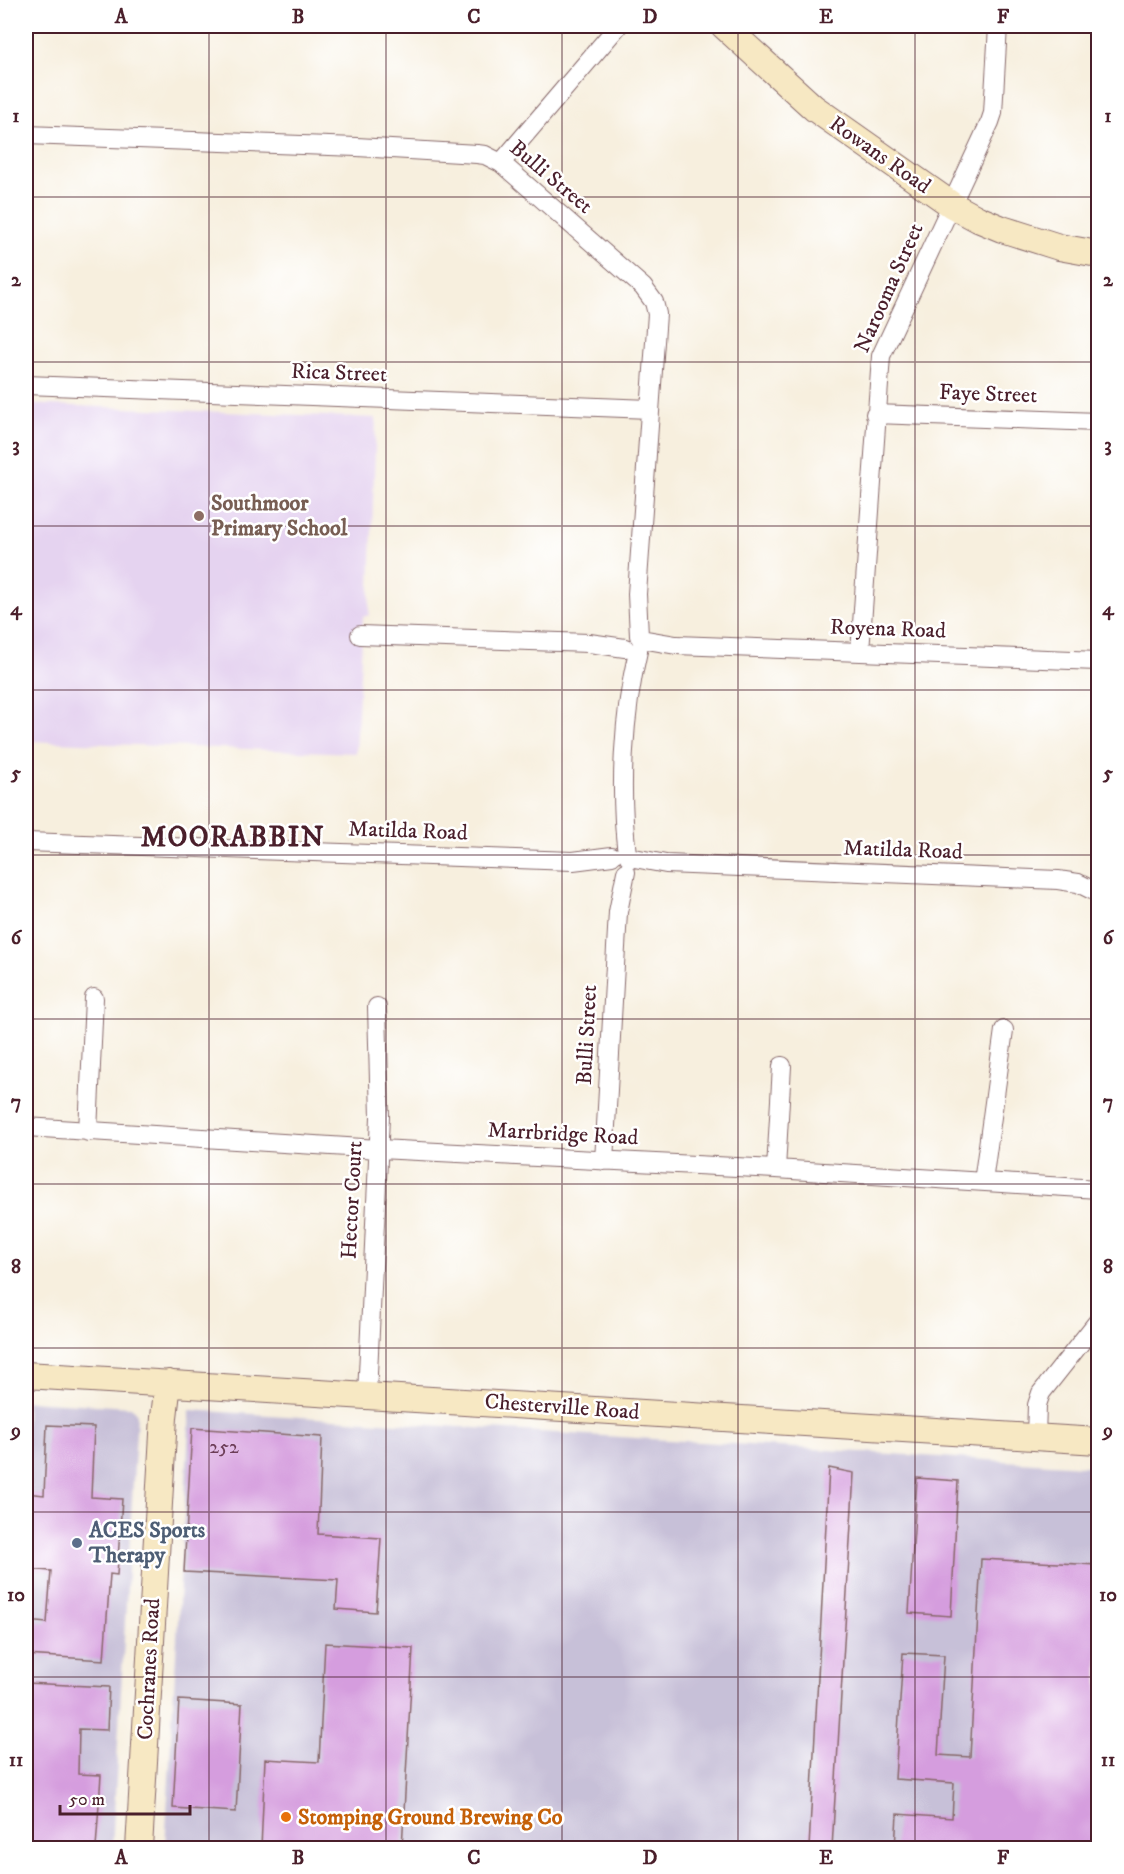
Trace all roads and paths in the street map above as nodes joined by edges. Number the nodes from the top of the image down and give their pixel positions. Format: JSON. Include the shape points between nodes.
{"nodes":[{"id":1,"x":618,"y":26,"type":"edge"},
{"id":2,"x":724,"y":26,"type":"edge"},
{"id":3,"x":998,"y":26,"type":"edge"},
{"id":4,"x":26,"y":135,"type":"edge"},
{"id":5,"x":501,"y":163,"type":"junction"},
{"id":6,"x":952,"y":205,"type":"junction"},
{"id":7,"x":1059,"y":247,"type":"junction"},
{"id":8,"x":1098,"y":254,"type":"edge"},
{"id":9,"x":1098,"y":268,"type":"edge"},
{"id":10,"x":26,"y":385,"type":"edge"},
{"id":11,"x":650,"y":409,"type":"junction"},
{"id":12,"x":875,"y":414,"type":"junction"},
{"id":13,"x":1098,"y":422,"type":"edge"},
{"id":14,"x":360,"y":635,"type":"dead end"},
{"id":15,"x":633,"y":643,"type":"junction"},
{"id":16,"x":860,"y":652,"type":"junction"},
{"id":17,"x":1098,"y":661,"type":"edge"},
{"id":18,"x":26,"y":842,"type":"edge"},
{"id":19,"x":620,"y":863,"type":"junction"},
{"id":20,"x":1098,"y":893,"type":"edge"},
{"id":21,"x":94,"y":998,"type":"dead end"},
{"id":22,"x":377,"y":1007,"type":"dead end"},
{"id":23,"x":1004,"y":1030,"type":"dead end"},
{"id":24,"x":782,"y":1066,"type":"dead end"},
{"id":25,"x":26,"y":1127,"type":"edge"},
{"id":26,"x":88,"y":1132,"type":"junction"},
{"id":27,"x":379,"y":1149,"type":"junction"},
{"id":28,"x":604,"y":1161,"type":"junction"},
{"id":29,"x":776,"y":1169,"type":"junction"},
{"id":30,"x":983,"y":1182,"type":"junction"},
{"id":31,"x":1098,"y":1189,"type":"edge"},
{"id":32,"x":1098,"y":1321,"type":"edge"},
{"id":33,"x":26,"y":1375,"type":"edge"},
{"id":34,"x":168,"y":1383,"type":"junction"},
{"id":35,"x":367,"y":1395,"type":"junction"},
{"id":36,"x":1036,"y":1437,"type":"junction"},
{"id":37,"x":1098,"y":1441,"type":"edge"},
{"id":38,"x":139,"y":1848,"type":"edge"}],
"edges":[{"from":1,"to":5,"type":"street"},
{"from":2,"to":6,"type":"main road","name":"Rowans Road","via":[[814,108]]},
{"from":3,"to":6,"type":"street","name":"Narooma Street","via":[[993,113]]},
{"from":4,"to":5,"type":"street","name":"Bulli Street","via":[[477,154]]},
{"from":5,"to":11,"type":"street","name":"Bulli Street","via":[[650,295],[657,314]]},
{"from":6,"to":7,"type":"main road","name":"Rowans Road","via":[[990,225]]},
{"from":6,"to":12,"type":"street","name":"Narooma Street","via":[[883,350]]},
{"from":7,"to":8,"type":"main road","name":"Rowans Road"},
{"from":7,"to":9,"type":"main road","name":"Rowans Road"},
{"from":10,"to":11,"type":"street","name":"Rica Street"},
{"from":11,"to":15,"type":"street","name":"Bulli Street"},
{"from":12,"to":13,"type":"street","name":"Faye Street"},
{"from":12,"to":16,"type":"street","name":"Narooma Street"},
{"from":14,"to":15,"type":"street","name":"Royena Road"},
{"from":15,"to":16,"type":"street","name":"Royena Road"},
{"from":15,"to":19,"type":"street","name":"Bulli Street"},
{"from":16,"to":17,"type":"street","name":"Royena Road"},
{"from":18,"to":19,"type":"street","name":"Matilda Road"},
{"from":19,"to":20,"type":"street","name":"Matilda Road","via":[[1058,880],[1077,883]]},
{"from":19,"to":28,"type":"street","name":"Bulli Street"},
{"from":21,"to":26,"type":"street"},
{"from":22,"to":27,"type":"street","name":"Hector Court"},
{"from":23,"to":30,"type":"street"},
{"from":24,"to":29,"type":"street"},
{"from":25,"to":26,"type":"street","name":"Marrbridge Road"},
{"from":26,"to":27,"type":"street","name":"Marrbridge Road"},
{"from":27,"to":28,"type":"street","name":"Marrbridge Road"},
{"from":27,"to":35,"type":"street","name":"Hector Court"},
{"from":28,"to":29,"type":"street","name":"Marrbridge Road"},
{"from":29,"to":30,"type":"street","name":"Marrbridge Road"},
{"from":30,"to":31,"type":"street","name":"Marrbridge Road"},
{"from":32,"to":36,"type":"street","via":[[1041,1393]]},
{"from":33,"to":34,"type":"main road","name":"Chesterville Road"},
{"from":34,"to":35,"type":"main road","name":"Chesterville Road"},
{"from":34,"to":38,"type":"main road","name":"Cochranes Road"},
{"from":35,"to":36,"type":"main road","name":"Chesterville Road"},
{"from":36,"to":37,"type":"main road","name":"Chesterville Road"}]}
